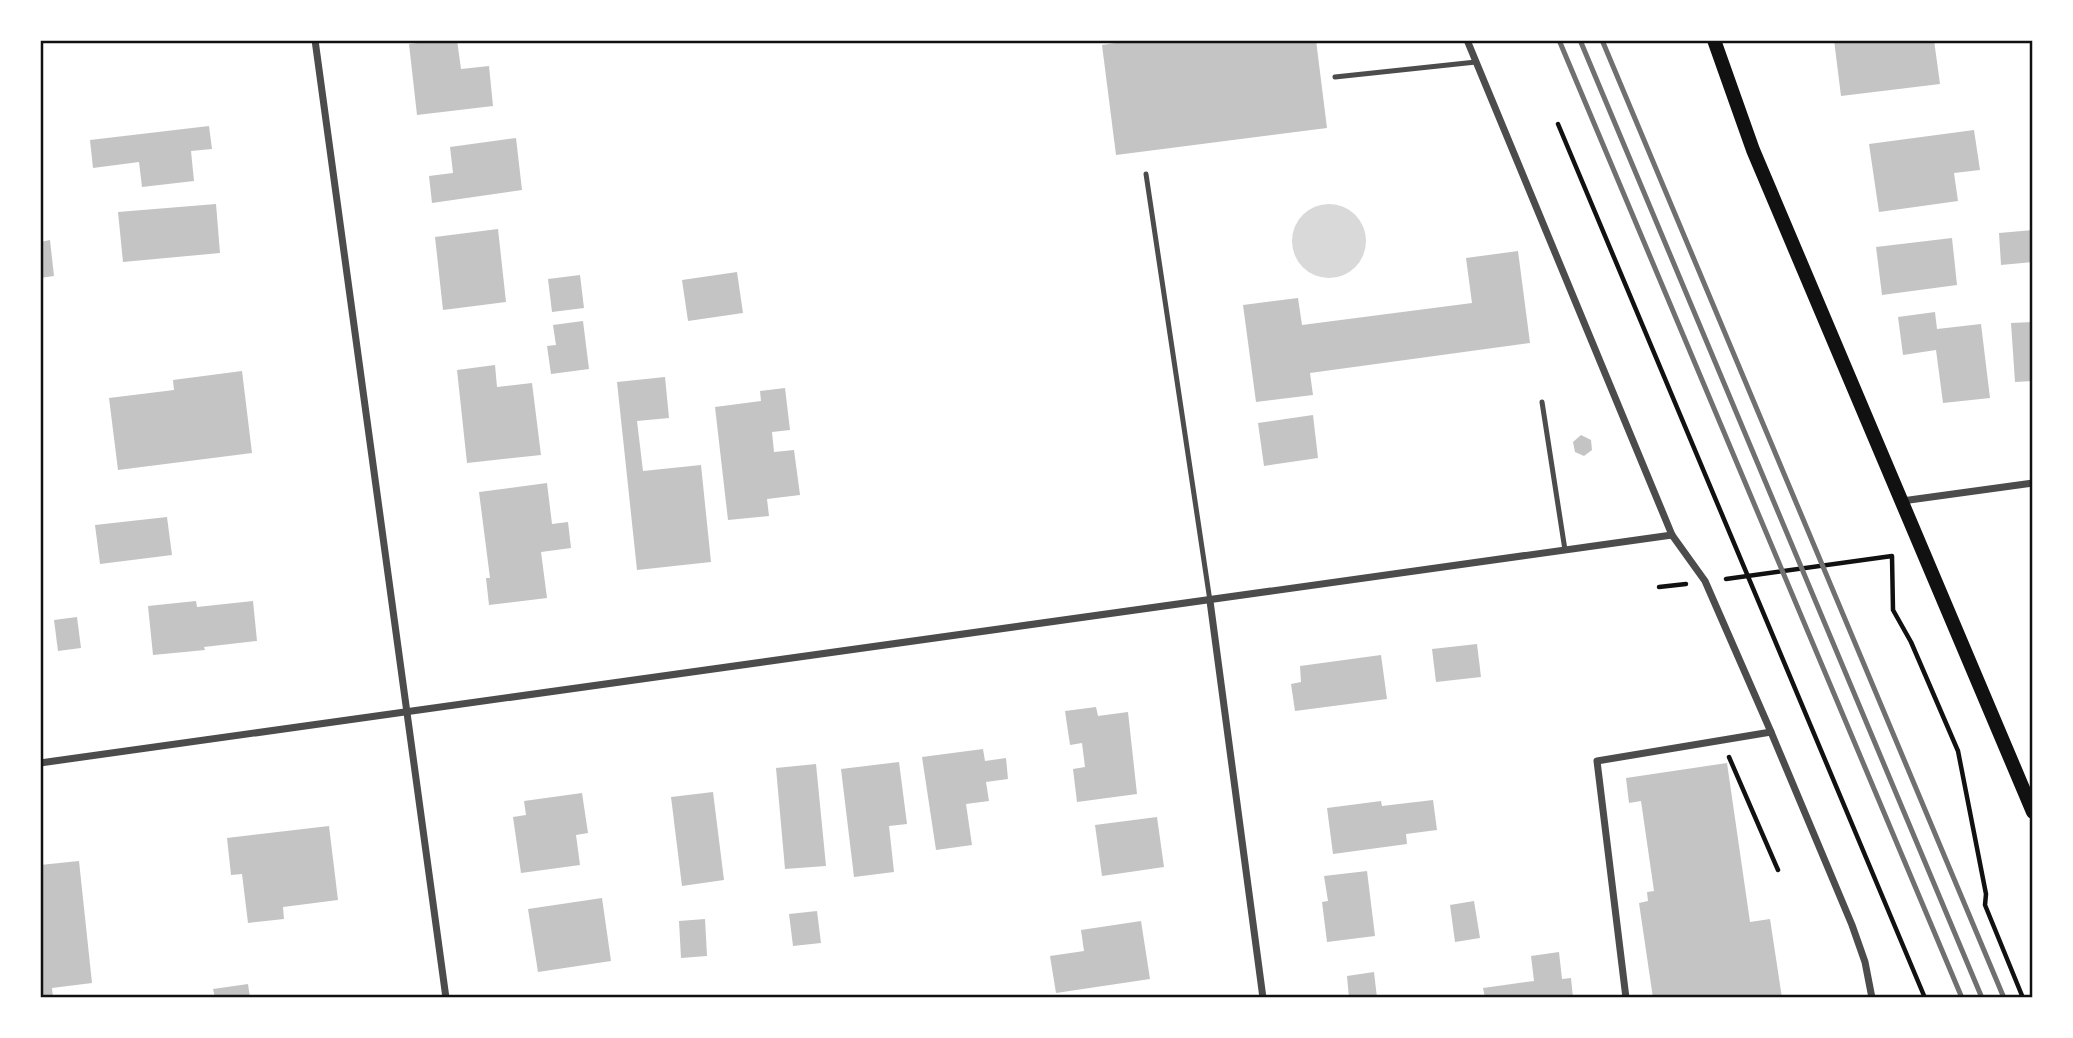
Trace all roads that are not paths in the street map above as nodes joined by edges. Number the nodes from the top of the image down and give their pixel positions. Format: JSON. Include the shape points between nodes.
{"nodes":[{"id":1,"x":315,"y":40,"type":"edge"},
{"id":2,"x":1467,"y":40,"type":"edge"},
{"id":3,"x":1714,"y":40,"type":"edge"},
{"id":4,"x":1476,"y":62,"type":"junction"},
{"id":5,"x":1335,"y":77,"type":"dead end"},
{"id":6,"x":1146,"y":174,"type":"dead end"},
{"id":7,"x":1542,"y":402,"type":"dead end"},
{"id":8,"x":2033,"y":483,"type":"edge"},
{"id":9,"x":1902,"y":501,"type":"junction"},
{"id":10,"x":1672,"y":535,"type":"junction"},
{"id":11,"x":1565,"y":550,"type":"junction"},
{"id":12,"x":1210,"y":601,"type":"junction"},
{"id":13,"x":407,"y":712,"type":"junction"},
{"id":14,"x":1771,"y":732,"type":"junction"},
{"id":15,"x":40,"y":763,"type":"edge"},
{"id":16,"x":2033,"y":812,"type":"edge"},
{"id":17,"x":446,"y":998,"type":"edge"},
{"id":18,"x":1263,"y":998,"type":"edge"},
{"id":19,"x":1626,"y":998,"type":"edge"},
{"id":20,"x":1872,"y":998,"type":"edge"}],
"edges":[{"from":1,"to":13,"type":"street"},
{"from":2,"to":4,"type":"street"},
{"from":3,"to":9,"type":"main road","via":[[1753,150]]},
{"from":4,"to":5,"type":"lane"},
{"from":4,"to":10,"type":"street"},
{"from":6,"to":12,"type":"lane"},
{"from":7,"to":11,"type":"lane"},
{"from":8,"to":9,"type":"street"},
{"from":9,"to":16,"type":"main road"},
{"from":10,"to":11,"type":"street"},
{"from":10,"to":14,"type":"street","via":[[1705,581]]},
{"from":11,"to":12,"type":"street"},
{"from":12,"to":13,"type":"street"},
{"from":12,"to":18,"type":"street"},
{"from":13,"to":15,"type":"street"},
{"from":13,"to":17,"type":"street"},
{"from":14,"to":19,"type":"street","via":[[1598,761]]},
{"from":14,"to":20,"type":"street","via":[[1852,925]]}]}
